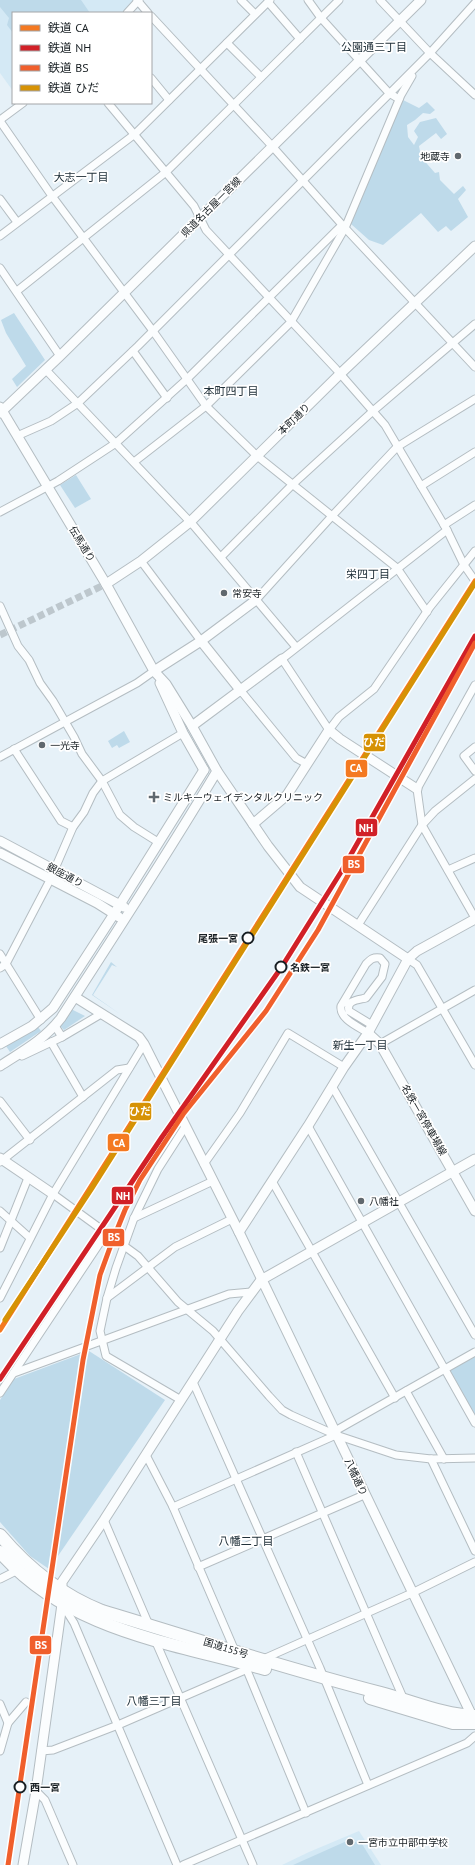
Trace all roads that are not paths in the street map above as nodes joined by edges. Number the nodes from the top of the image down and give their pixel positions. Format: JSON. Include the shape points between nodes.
{"nodes":[{"id":1,"x":138,"y":0,"type":"edge"},
{"id":2,"x":241,"y":0,"type":"edge"},
{"id":3,"x":308,"y":0,"type":"edge"},
{"id":4,"x":339,"y":0,"type":"edge"},
{"id":5,"x":380,"y":0,"type":"edge"},
{"id":6,"x":421,"y":0,"type":"edge"},
{"id":7,"x":269,"y":1,"type":"edge"},
{"id":8,"x":475,"y":4,"type":"edge"},
{"id":9,"x":128,"y":12,"type":"edge"},
{"id":10,"x":147,"y":12,"type":"edge"},
{"id":11,"x":255,"y":14,"type":"junction"},
{"id":12,"x":152,"y":17,"type":"edge"},
{"id":13,"x":321,"y":18,"type":"junction"},
{"id":14,"x":400,"y":21,"type":"junction"},
{"id":15,"x":300,"y":39,"type":"junction"},
{"id":16,"x":226,"y":43,"type":"junction"},
{"id":17,"x":430,"y":53,"type":"junction"},
{"id":18,"x":360,"y":60,"type":"junction"},
{"id":19,"x":200,"y":69,"type":"junction"},
{"id":20,"x":261,"y":77,"type":"junction"},
{"id":21,"x":152,"y":79,"type":"edge"},
{"id":22,"x":389,"y":93,"type":"junction"},
{"id":23,"x":475,"y":95,"type":"edge"},
{"id":24,"x":399,"y":99,"type":"junction"},
{"id":25,"x":169,"y":100,"type":"junction"},
{"id":26,"x":22,"y":104,"type":"edge"},
{"id":27,"x":109,"y":104,"type":"edge"},
{"id":28,"x":234,"y":105,"type":"junction"},
{"id":29,"x":0,"y":120,"type":"edge"},
{"id":30,"x":134,"y":134,"type":"junction"},
{"id":31,"x":272,"y":146,"type":"junction"},
{"id":32,"x":166,"y":172,"type":"junction"},
{"id":33,"x":302,"y":180,"type":"junction"},
{"id":34,"x":52,"y":196,"type":"junction"},
{"id":35,"x":0,"y":200,"type":"edge"},
{"id":36,"x":200,"y":217,"type":"junction"},
{"id":37,"x":17,"y":222,"type":"junction"},
{"id":38,"x":343,"y":226,"type":"junction"},
{"id":39,"x":0,"y":236,"type":"edge"},
{"id":40,"x":83,"y":238,"type":"junction"},
{"id":41,"x":475,"y":246,"type":"edge"},
{"id":42,"x":228,"y":254,"type":"junction"},
{"id":43,"x":0,"y":268,"type":"edge"},
{"id":44,"x":17,"y":291,"type":"junction"},
{"id":45,"x":125,"y":293,"type":"junction"},
{"id":46,"x":268,"y":299,"type":"junction"},
{"id":47,"x":416,"y":302,"type":"junction"},
{"id":48,"x":291,"y":322,"type":"junction"},
{"id":49,"x":475,"y":324,"type":"edge"},
{"id":50,"x":153,"y":331,"type":"junction"},
{"id":51,"x":452,"y":343,"type":"junction"},
{"id":52,"x":133,"y":351,"type":"junction"},
{"id":53,"x":60,"y":356,"type":"junction"},
{"id":54,"x":475,"y":367,"type":"edge"},
{"id":55,"x":46,"y":370,"type":"junction"},
{"id":56,"x":340,"y":374,"type":"junction"},
{"id":57,"x":187,"y":379,"type":"junction"},
{"id":58,"x":167,"y":398,"type":"junction"},
{"id":59,"x":475,"y":399,"type":"edge"},
{"id":60,"x":78,"y":403,"type":"junction"},
{"id":61,"x":206,"y":406,"type":"junction"},
{"id":62,"x":1,"y":410,"type":"edge"},
{"id":63,"x":373,"y":411,"type":"junction"},
{"id":64,"x":17,"y":436,"type":"junction"},
{"id":65,"x":116,"y":443,"type":"junction"},
{"id":66,"x":397,"y":447,"type":"junction"},
{"id":67,"x":475,"y":452,"type":"edge"},
{"id":68,"x":256,"y":456,"type":"junction"},
{"id":69,"x":134,"y":462,"type":"junction"},
{"id":70,"x":292,"y":485,"type":"junction"},
{"id":71,"x":420,"y":486,"type":"junction"},
{"id":72,"x":48,"y":487,"type":"junction"},
{"id":73,"x":475,"y":505,"type":"edge"},
{"id":74,"x":0,"y":512,"type":"edge"},
{"id":75,"x":332,"y":516,"type":"junction"},
{"id":76,"x":190,"y":522,"type":"junction"},
{"id":77,"x":445,"y":527,"type":"junction"},
{"id":78,"x":475,"y":551,"type":"edge"},
{"id":79,"x":221,"y":557,"type":"junction"},
{"id":80,"x":141,"y":561,"type":"junction"},
{"id":81,"x":464,"y":565,"type":"junction"},
{"id":82,"x":397,"y":568,"type":"junction"},
{"id":83,"x":475,"y":581,"type":"edge"},
{"id":84,"x":106,"y":584,"type":"junction"},
{"id":85,"x":256,"y":600,"type":"junction"},
{"id":86,"x":0,"y":606,"type":"edge"},
{"id":87,"x":427,"y":612,"type":"junction"},
{"id":88,"x":201,"y":641,"type":"junction"},
{"id":89,"x":296,"y":648,"type":"junction"},
{"id":90,"x":282,"y":659,"type":"junction"},
{"id":91,"x":157,"y":675,"type":"junction"},
{"id":92,"x":474,"y":688,"type":"edge"},
{"id":93,"x":241,"y":690,"type":"junction"},
{"id":94,"x":64,"y":722,"type":"junction"},
{"id":95,"x":192,"y":726,"type":"junction"},
{"id":96,"x":329,"y":730,"type":"junction"},
{"id":97,"x":183,"y":733,"type":"junction"},
{"id":98,"x":475,"y":747,"type":"edge"},
{"id":99,"x":14,"y":749,"type":"junction"},
{"id":100,"x":0,"y":755,"type":"edge"},
{"id":101,"x":307,"y":764,"type":"junction"},
{"id":102,"x":204,"y":770,"type":"junction"},
{"id":103,"x":217,"y":771,"type":"junction"},
{"id":104,"x":475,"y":771,"type":"edge"},
{"id":105,"x":475,"y":779,"type":"edge"},
{"id":106,"x":102,"y":781,"type":"junction"},
{"id":107,"x":417,"y":789,"type":"junction"},
{"id":108,"x":253,"y":824,"type":"junction"},
{"id":109,"x":422,"y":825,"type":"junction"},
{"id":110,"x":73,"y":827,"type":"junction"},
{"id":111,"x":0,"y":841,"type":"edge"},
{"id":112,"x":158,"y":842,"type":"junction"},
{"id":113,"x":0,"y":853,"type":"edge"},
{"id":114,"x":475,"y":858,"type":"edge"},
{"id":115,"x":55,"y":870,"type":"junction"},
{"id":116,"x":448,"y":870,"type":"junction"},
{"id":117,"x":50,"y":880,"type":"junction"},
{"id":118,"x":120,"y":905,"type":"junction"},
{"id":119,"x":129,"y":910,"type":"junction"},
{"id":120,"x":114,"y":914,"type":"junction"},
{"id":121,"x":475,"y":919,"type":"edge"},
{"id":122,"x":123,"y":920,"type":"junction"},
{"id":123,"x":358,"y":925,"type":"junction"},
{"id":124,"x":0,"y":954,"type":"edge"},
{"id":125,"x":408,"y":959,"type":"junction"},
{"id":126,"x":3,"y":966,"type":"edge"},
{"id":127,"x":475,"y":990,"type":"edge"},
{"id":128,"x":75,"y":997,"type":"junction"},
{"id":129,"x":443,"y":1008,"type":"junction"},
{"id":130,"x":101,"y":1014,"type":"junction"},
{"id":131,"x":41,"y":1020,"type":"junction"},
{"id":132,"x":55,"y":1026,"type":"junction"},
{"id":133,"x":370,"y":1029,"type":"junction"},
{"id":134,"x":62,"y":1037,"type":"junction"},
{"id":135,"x":51,"y":1042,"type":"junction"},
{"id":136,"x":0,"y":1044,"type":"edge"},
{"id":137,"x":144,"y":1044,"type":"junction"},
{"id":138,"x":380,"y":1044,"type":"junction"},
{"id":139,"x":475,"y":1065,"type":"edge"},
{"id":140,"x":0,"y":1066,"type":"edge"},
{"id":141,"x":344,"y":1066,"type":"junction"},
{"id":142,"x":129,"y":1068,"type":"junction"},
{"id":143,"x":332,"y":1086,"type":"junction"},
{"id":144,"x":83,"y":1097,"type":"junction"},
{"id":145,"x":0,"y":1101,"type":"edge"},
{"id":146,"x":308,"y":1126,"type":"junction"},
{"id":147,"x":186,"y":1127,"type":"junction"},
{"id":148,"x":30,"y":1140,"type":"junction"},
{"id":149,"x":1,"y":1160,"type":"edge"},
{"id":150,"x":475,"y":1160,"type":"edge"},
{"id":151,"x":204,"y":1164,"type":"junction"},
{"id":152,"x":454,"y":1171,"type":"junction"},
{"id":153,"x":28,"y":1178,"type":"junction"},
{"id":154,"x":272,"y":1180,"type":"junction"},
{"id":155,"x":213,"y":1181,"type":"junction"},
{"id":156,"x":53,"y":1194,"type":"junction"},
{"id":157,"x":398,"y":1203,"type":"junction"},
{"id":158,"x":0,"y":1211,"type":"edge"},
{"id":159,"x":475,"y":1211,"type":"edge"},
{"id":160,"x":134,"y":1218,"type":"junction"},
{"id":161,"x":232,"y":1219,"type":"junction"},
{"id":162,"x":11,"y":1220,"type":"junction"},
{"id":163,"x":363,"y":1223,"type":"junction"},
{"id":164,"x":107,"y":1232,"type":"junction"},
{"id":165,"x":239,"y":1232,"type":"junction"},
{"id":166,"x":30,"y":1238,"type":"junction"},
{"id":167,"x":125,"y":1245,"type":"junction"},
{"id":168,"x":0,"y":1248,"type":"edge"},
{"id":169,"x":312,"y":1251,"type":"junction"},
{"id":170,"x":147,"y":1267,"type":"junction"},
{"id":171,"x":261,"y":1280,"type":"junction"},
{"id":172,"x":251,"y":1292,"type":"junction"},
{"id":173,"x":0,"y":1298,"type":"edge"},
{"id":174,"x":107,"y":1298,"type":"junction"},
{"id":175,"x":187,"y":1310,"type":"junction"},
{"id":176,"x":475,"y":1335,"type":"edge"},
{"id":177,"x":220,"y":1339,"type":"junction"},
{"id":178,"x":101,"y":1341,"type":"junction"},
{"id":179,"x":475,"y":1352,"type":"edge"},
{"id":180,"x":444,"y":1369,"type":"junction"},
{"id":181,"x":14,"y":1373,"type":"junction"},
{"id":182,"x":193,"y":1382,"type":"junction"},
{"id":183,"x":406,"y":1392,"type":"junction"},
{"id":184,"x":0,"y":1393,"type":"edge"},
{"id":185,"x":395,"y":1398,"type":"junction"},
{"id":186,"x":181,"y":1400,"type":"junction"},
{"id":187,"x":475,"y":1423,"type":"edge"},
{"id":188,"x":335,"y":1433,"type":"junction"},
{"id":189,"x":296,"y":1452,"type":"junction"},
{"id":190,"x":146,"y":1455,"type":"junction"},
{"id":191,"x":475,"y":1458,"type":"edge"},
{"id":192,"x":431,"y":1459,"type":"junction"},
{"id":193,"x":444,"y":1459,"type":"junction"},
{"id":194,"x":235,"y":1479,"type":"junction"},
{"id":195,"x":364,"y":1495,"type":"junction"},
{"id":196,"x":173,"y":1507,"type":"junction"},
{"id":197,"x":322,"y":1513,"type":"junction"},
{"id":198,"x":104,"y":1520,"type":"junction"},
{"id":199,"x":0,"y":1535,"type":"edge"},
{"id":200,"x":262,"y":1540,"type":"junction"},
{"id":201,"x":475,"y":1551,"type":"edge"},
{"id":202,"x":0,"y":1552,"type":"edge"},
{"id":203,"x":475,"y":1562,"type":"edge"},
{"id":204,"x":198,"y":1567,"type":"junction"},
{"id":205,"x":16,"y":1571,"type":"junction"},
{"id":206,"x":0,"y":1578,"type":"edge"},
{"id":207,"x":61,"y":1590,"type":"junction"},
{"id":208,"x":412,"y":1593,"type":"junction"},
{"id":209,"x":62,"y":1604,"type":"junction"},
{"id":210,"x":367,"y":1613,"type":"junction"},
{"id":211,"x":150,"y":1626,"type":"junction"},
{"id":212,"x":155,"y":1640,"type":"junction"},
{"id":213,"x":307,"y":1640,"type":"junction"},
{"id":214,"x":235,"y":1651,"type":"junction"},
{"id":215,"x":254,"y":1664,"type":"junction"},
{"id":216,"x":326,"y":1683,"type":"junction"},
{"id":217,"x":180,"y":1698,"type":"junction"},
{"id":218,"x":26,"y":1702,"type":"dead end"},
{"id":219,"x":0,"y":1704,"type":"edge"},
{"id":220,"x":405,"y":1704,"type":"junction"},
{"id":221,"x":474,"y":1719,"type":"edge"},
{"id":222,"x":8,"y":1723,"type":"junction"},
{"id":223,"x":118,"y":1725,"type":"junction"},
{"id":224,"x":475,"y":1736,"type":"edge"},
{"id":225,"x":41,"y":1750,"type":"junction"},
{"id":226,"x":0,"y":1751,"type":"edge"},
{"id":227,"x":368,"y":1786,"type":"junction"},
{"id":228,"x":36,"y":1791,"type":"junction"},
{"id":229,"x":306,"y":1813,"type":"junction"},
{"id":230,"x":242,"y":1840,"type":"junction"},
{"id":231,"x":187,"y":1864,"type":"edge"},
{"id":232,"x":23,"y":1865,"type":"edge"},
{"id":233,"x":73,"y":1865,"type":"edge"},
{"id":234,"x":177,"y":1865,"type":"edge"},
{"id":235,"x":253,"y":1865,"type":"edge"}],
"edges":[{"from":1,"to":9,"type":"street"},
{"from":1,"to":10,"type":"street"},
{"from":2,"to":11,"type":"street"},
{"from":3,"to":13,"type":"street"},
{"from":4,"to":13,"type":"street"},
{"from":5,"to":14,"type":"street"},
{"from":6,"to":14,"type":"street","name":"県道名古屋一宮線"},
{"from":7,"to":11,"type":"street"},
{"from":7,"to":15,"type":"street"},
{"from":8,"to":17,"type":"street"},
{"from":11,"to":16,"type":"street"},
{"from":12,"to":19,"type":"street"},
{"from":13,"to":15,"type":"street"},
{"from":13,"to":18,"type":"street"},
{"from":14,"to":17,"type":"street"},
{"from":14,"to":18,"type":"street","name":"県道名古屋一宮線"},
{"from":15,"to":20,"type":"street"},
{"from":16,"to":19,"type":"street"},
{"from":16,"to":20,"type":"street"},
{"from":17,"to":22,"type":"street"},
{"from":17,"to":23,"type":"street"},
{"from":17,"to":24,"type":"street","via":[[406,83]]},
{"from":18,"to":22,"type":"street"},
{"from":18,"to":31,"type":"street","name":"県道名古屋一宮線"},
{"from":19,"to":25,"type":"street"},
{"from":19,"to":28,"type":"street"},
{"from":20,"to":28,"type":"street"},
{"from":21,"to":25,"type":"street"},
{"from":22,"to":24,"type":"street"},
{"from":22,"to":33,"type":"street"},
{"from":24,"to":38,"type":"street"},
{"from":25,"to":30,"type":"street"},
{"from":26,"to":29,"type":"street"},
{"from":27,"to":30,"type":"street"},
{"from":28,"to":31,"type":"street"},
{"from":28,"to":32,"type":"street"},
{"from":29,"to":34,"type":"street"},
{"from":30,"to":32,"type":"street"},
{"from":30,"to":34,"type":"street"},
{"from":31,"to":33,"type":"street"},
{"from":31,"to":36,"type":"street","name":"県道名古屋一宮線"},
{"from":32,"to":36,"type":"street"},
{"from":32,"to":40,"type":"street"},
{"from":33,"to":38,"type":"street"},
{"from":33,"to":42,"type":"street"},
{"from":34,"to":37,"type":"street"},
{"from":34,"to":40,"type":"street"},
{"from":35,"to":37,"type":"street"},
{"from":36,"to":42,"type":"street","via":[[206,230]]},
{"from":36,"to":45,"type":"street","name":"県道名古屋一宮線"},
{"from":37,"to":39,"type":"street"},
{"from":38,"to":46,"type":"street"},
{"from":38,"to":47,"type":"street"},
{"from":38,"to":48,"type":"street"},
{"from":40,"to":44,"type":"street"},
{"from":40,"to":45,"type":"street"},
{"from":41,"to":47,"type":"street","name":"本町通り"},
{"from":42,"to":46,"type":"street"},
{"from":42,"to":50,"type":"street"},
{"from":43,"to":44,"type":"street"},
{"from":44,"to":53,"type":"street"},
{"from":45,"to":50,"type":"street"},
{"from":45,"to":53,"type":"street","name":"県道名古屋一宮線"},
{"from":46,"to":48,"type":"street"},
{"from":46,"to":57,"type":"street"},
{"from":47,"to":51,"type":"street"},
{"from":47,"to":56,"type":"street","name":"本町通り"},
{"from":48,"to":56,"type":"street"},
{"from":48,"to":61,"type":"street"},
{"from":49,"to":51,"type":"street"},
{"from":50,"to":52,"type":"street"},
{"from":50,"to":57,"type":"street"},
{"from":51,"to":54,"type":"street"},
{"from":51,"to":63,"type":"street"},
{"from":52,"to":58,"type":"street"},
{"from":52,"to":60,"type":"street"},
{"from":53,"to":55,"type":"street","name":"県道名古屋一宮線"},
{"from":55,"to":60,"type":"street"},
{"from":55,"to":62,"type":"street","name":"県道名古屋一宮線"},
{"from":56,"to":63,"type":"street"},
{"from":56,"to":68,"type":"street","name":"本町通り"},
{"from":57,"to":58,"type":"street"},
{"from":57,"to":61,"type":"street"},
{"from":58,"to":65,"type":"street"},
{"from":59,"to":66,"type":"street"},
{"from":60,"to":64,"type":"street","via":[[51,421]]},
{"from":60,"to":65,"type":"street"},
{"from":61,"to":68,"type":"street"},
{"from":61,"to":69,"type":"street"},
{"from":62,"to":64,"type":"street","name":"伝馬通り"},
{"from":63,"to":66,"type":"street","via":[[385,425]]},
{"from":63,"to":70,"type":"street"},
{"from":64,"to":72,"type":"street","name":"伝馬通り"},
{"from":65,"to":69,"type":"street"},
{"from":65,"to":72,"type":"street"},
{"from":66,"to":71,"type":"street"},
{"from":66,"to":75,"type":"street"},
{"from":67,"to":71,"type":"street"},
{"from":68,"to":70,"type":"street"},
{"from":68,"to":76,"type":"street","name":"本町通り"},
{"from":69,"to":76,"type":"street"},
{"from":70,"to":75,"type":"street"},
{"from":70,"to":79,"type":"street"},
{"from":71,"to":77,"type":"street"},
{"from":72,"to":74,"type":"street"},
{"from":72,"to":84,"type":"street","name":"伝馬通り"},
{"from":73,"to":77,"type":"street"},
{"from":75,"to":82,"type":"street"},
{"from":75,"to":85,"type":"street"},
{"from":76,"to":79,"type":"street"},
{"from":76,"to":80,"type":"street","name":"本町通り"},
{"from":77,"to":81,"type":"street"},
{"from":77,"to":82,"type":"street"},
{"from":78,"to":81,"type":"street"},
{"from":79,"to":85,"type":"street"},
{"from":80,"to":84,"type":"street","name":"本町通り"},
{"from":80,"to":88,"type":"street"},
{"from":81,"to":83,"type":"street"},
{"from":81,"to":87,"type":"street"},
{"from":82,"to":87,"type":"street"},
{"from":82,"to":89,"type":"street"},
{"from":84,"to":91,"type":"street","name":"伝馬通り"},
{"from":85,"to":88,"type":"street"},
{"from":85,"to":89,"type":"street"},
{"from":86,"to":94,"type":"street","via":[[18,646],[29,660]]},
{"from":87,"to":96,"type":"street","via":[[374,689],[339,717]]},
{"from":88,"to":91,"type":"street"},
{"from":88,"to":93,"type":"street"},
{"from":89,"to":90,"type":"street"},
{"from":90,"to":93,"type":"street"},
{"from":90,"to":96,"type":"street"},
{"from":91,"to":94,"type":"street"},
{"from":91,"to":95,"type":"street","name":"伝馬通り","via":[[166,684]]},
{"from":91,"to":97,"type":"street","name":"伝馬通り"},
{"from":92,"to":107,"type":"street"},
{"from":93,"to":95,"type":"street"},
{"from":93,"to":101,"type":"street","via":[[296,758]]},
{"from":94,"to":99,"type":"street"},
{"from":94,"to":106,"type":"street","via":[[82,754]]},
{"from":95,"to":103,"type":"street","name":"伝馬通り"},
{"from":96,"to":101,"type":"street"},
{"from":96,"to":107,"type":"street","via":[[340,740]]},
{"from":97,"to":102,"type":"street","name":"伝馬通り"},
{"from":97,"to":106,"type":"street"},
{"from":98,"to":104,"type":"street","via":[[464,756]]},
{"from":99,"to":100,"type":"street"},
{"from":99,"to":110,"type":"street","via":[[61,821]]},
{"from":101,"to":108,"type":"street","via":[[287,795]]},
{"from":102,"to":103,"type":"street"},
{"from":102,"to":112,"type":"street"},
{"from":103,"to":108,"type":"street","name":"伝馬通り"},
{"from":103,"to":119,"type":"street","via":[[174,843]]},
{"from":105,"to":109,"type":"street","via":[[435,811]]},
{"from":106,"to":110,"type":"street"},
{"from":106,"to":112,"type":"street","via":[[120,815]]},
{"from":107,"to":109,"type":"street"},
{"from":108,"to":123,"type":"street","name":"伝馬通り","via":[[300,887]]},
{"from":109,"to":116,"type":"street"},
{"from":109,"to":123,"type":"street"},
{"from":110,"to":115,"type":"street"},
{"from":111,"to":115,"type":"street","name":"銀座通り"},
{"from":112,"to":118,"type":"street"},
{"from":113,"to":117,"type":"street","name":"銀座通り"},
{"from":114,"to":116,"type":"street"},
{"from":115,"to":117,"type":"street"},
{"from":115,"to":118,"type":"street","name":"銀座通り"},
{"from":116,"to":121,"type":"street"},
{"from":117,"to":120,"type":"street","name":"銀座通り"},
{"from":117,"to":126,"type":"street"},
{"from":118,"to":119,"type":"street","name":"銀座通り"},
{"from":118,"to":120,"type":"street"},
{"from":119,"to":122,"type":"street"},
{"from":120,"to":122,"type":"street","name":"銀座通り"},
{"from":120,"to":131,"type":"street","via":[[53,1008]]},
{"from":121,"to":125,"type":"street","via":[[417,951]]},
{"from":122,"to":128,"type":"street"},
{"from":123,"to":125,"type":"street","name":"伝馬通り"},
{"from":124,"to":126,"type":"street"},
{"from":125,"to":129,"type":"street","via":[[416,965]]},
{"from":125,"to":133,"type":"street"},
{"from":126,"to":131,"type":"street"},
{"from":127,"to":129,"type":"street"},
{"from":128,"to":130,"type":"street"},
{"from":128,"to":132,"type":"street"},
{"from":129,"to":138,"type":"street"},
{"from":129,"to":139,"type":"street"},
{"from":130,"to":134,"type":"street"},
{"from":130,"to":137,"type":"street","via":[[138,1037]]},
{"from":131,"to":136,"type":"street"},
{"from":132,"to":134,"type":"street"},
{"from":132,"to":140,"type":"street","via":[[38,1043]]},
{"from":133,"to":133,"type":"street","via":[[343,1016],[340,1010],[366,964],[375,957],[380,958],[385,964],[382,977],[366,998],[355,1000],[348,1008]]},
{"from":133,"to":138,"type":"street","name":"名鉄一宮停車場線"},
{"from":133,"to":141,"type":"street"},
{"from":134,"to":135,"type":"street"},
{"from":135,"to":140,"type":"street"},
{"from":135,"to":144,"type":"street"},
{"from":137,"to":142,"type":"street"},
{"from":137,"to":147,"type":"street","name":"八幡通り"},
{"from":138,"to":152,"type":"street","name":"名鉄一宮停車場線"},
{"from":141,"to":143,"type":"street"},
{"from":141,"to":151,"type":"street","via":[[288,1033],[240,1113]]},
{"from":142,"to":144,"type":"street","via":[[117,1070]]},
{"from":142,"to":156,"type":"street"},
{"from":143,"to":146,"type":"street"},
{"from":143,"to":157,"type":"street"},
{"from":144,"to":148,"type":"street"},
{"from":145,"to":148,"type":"street"},
{"from":146,"to":154,"type":"street"},
{"from":146,"to":163,"type":"street"},
{"from":147,"to":151,"type":"street","name":"八幡通り"},
{"from":147,"to":160,"type":"street","via":[[158,1168]]},
{"from":148,"to":149,"type":"street"},
{"from":149,"to":153,"type":"street"},
{"from":150,"to":152,"type":"street"},
{"from":151,"to":155,"type":"street","name":"八幡通り"},
{"from":152,"to":157,"type":"street"},
{"from":152,"to":159,"type":"street","name":"名鉄一宮停車場線"},
{"from":153,"to":156,"type":"street"},
{"from":153,"to":162,"type":"street"},
{"from":154,"to":165,"type":"street"},
{"from":154,"to":169,"type":"street"},
{"from":155,"to":160,"type":"street"},
{"from":155,"to":161,"type":"street","name":"八幡通り"},
{"from":156,"to":164,"type":"street"},
{"from":156,"to":166,"type":"street"},
{"from":157,"to":163,"type":"street"},
{"from":157,"to":176,"type":"street"},
{"from":158,"to":162,"type":"street"},
{"from":160,"to":167,"type":"street"},
{"from":161,"to":165,"type":"street","name":"八幡通り"},
{"from":161,"to":170,"type":"street","via":[[176,1247]]},
{"from":162,"to":166,"type":"street"},
{"from":162,"to":168,"type":"street"},
{"from":163,"to":169,"type":"street"},
{"from":163,"to":180,"type":"street"},
{"from":164,"to":167,"type":"street"},
{"from":164,"to":181,"type":"street"},
{"from":165,"to":171,"type":"street","name":"八幡通り"},
{"from":166,"to":173,"type":"street"},
{"from":167,"to":170,"type":"street"},
{"from":167,"to":174,"type":"street"},
{"from":169,"to":171,"type":"street"},
{"from":169,"to":185,"type":"street"},
{"from":170,"to":174,"type":"street"},
{"from":170,"to":175,"type":"street"},
{"from":171,"to":172,"type":"street"},
{"from":171,"to":188,"type":"street","name":"八幡通り"},
{"from":172,"to":175,"type":"street","via":[[229,1294]]},
{"from":172,"to":177,"type":"street"},
{"from":174,"to":178,"type":"street","via":[[100,1331]]},
{"from":175,"to":177,"type":"street"},
{"from":175,"to":178,"type":"street"},
{"from":177,"to":182,"type":"street"},
{"from":177,"to":188,"type":"street","via":[[282,1410]]},
{"from":178,"to":181,"type":"street"},
{"from":178,"to":186,"type":"street","via":[[106,1356]]},
{"from":179,"to":180,"type":"street"},
{"from":180,"to":183,"type":"street"},
{"from":180,"to":187,"type":"street"},
{"from":181,"to":184,"type":"street"},
{"from":182,"to":186,"type":"street"},
{"from":182,"to":194,"type":"street"},
{"from":183,"to":185,"type":"street"},
{"from":183,"to":193,"type":"street"},
{"from":185,"to":188,"type":"street"},
{"from":186,"to":190,"type":"street"},
{"from":188,"to":189,"type":"street"},
{"from":188,"to":192,"type":"street","via":[[396,1455]]},
{"from":188,"to":195,"type":"street","name":"八幡通り"},
{"from":189,"to":194,"type":"street"},
{"from":189,"to":197,"type":"street"},
{"from":190,"to":196,"type":"street"},
{"from":190,"to":198,"type":"street"},
{"from":191,"to":193,"type":"street"},
{"from":192,"to":193,"type":"street"},
{"from":192,"to":201,"type":"street"},
{"from":194,"to":196,"type":"street"},
{"from":194,"to":200,"type":"street"},
{"from":195,"to":197,"type":"street"},
{"from":195,"to":208,"type":"street","name":"八幡通り"},
{"from":196,"to":204,"type":"street"},
{"from":197,"to":200,"type":"street"},
{"from":197,"to":210,"type":"street"},
{"from":198,"to":207,"type":"street","via":[[62,1582]]},
{"from":198,"to":211,"type":"street"},
{"from":199,"to":207,"type":"highway","name":"国道155号","via":[[25,1564]]},
{"from":200,"to":204,"type":"street"},
{"from":200,"to":213,"type":"street"},
{"from":202,"to":205,"type":"highway","name":"国道155号"},
{"from":203,"to":208,"type":"street"},
{"from":204,"to":214,"type":"street"},
{"from":205,"to":206,"type":"street"},
{"from":205,"to":209,"type":"highway","name":"国道155号"},
{"from":207,"to":209,"type":"street"},
{"from":207,"to":211,"type":"highway","name":"国道155号","via":[[83,1604]]},
{"from":208,"to":210,"type":"street"},
{"from":208,"to":221,"type":"street","name":"八幡通り"},
{"from":209,"to":212,"type":"highway","name":"国道155号","via":[[95,1620]]},
{"from":209,"to":223,"type":"street","via":[[74,1623]]},
{"from":209,"to":225,"type":"street"},
{"from":210,"to":213,"type":"street"},
{"from":210,"to":220,"type":"street"},
{"from":211,"to":214,"type":"highway","name":"国道155号"},
{"from":212,"to":215,"type":"highway","name":"国道155号"},
{"from":212,"to":217,"type":"street"},
{"from":213,"to":215,"type":"street"},
{"from":213,"to":216,"type":"street"},
{"from":214,"to":215,"type":"highway","name":"国道155号"},
{"from":215,"to":216,"type":"highway","name":"国道155号"},
{"from":215,"to":217,"type":"street"},
{"from":215,"to":229,"type":"street"},
{"from":216,"to":220,"type":"highway","name":"国道155号"},
{"from":216,"to":227,"type":"street"},
{"from":217,"to":223,"type":"street"},
{"from":217,"to":230,"type":"street"},
{"from":218,"to":222,"type":"street"},
{"from":219,"to":222,"type":"street"},
{"from":220,"to":221,"type":"highway","name":"国道155号","via":[[453,1722]]},
{"from":222,"to":226,"type":"street"},
{"from":223,"to":225,"type":"street","via":[[53,1750]]},
{"from":223,"to":234,"type":"street"},
{"from":224,"to":227,"type":"street","via":[[467,1743]]},
{"from":225,"to":228,"type":"street"},
{"from":227,"to":229,"type":"street"},
{"from":228,"to":232,"type":"street"},
{"from":228,"to":233,"type":"street","via":[[45,1800]]},
{"from":229,"to":230,"type":"street"},
{"from":230,"to":231,"type":"street"},
{"from":230,"to":235,"type":"street"}]}
